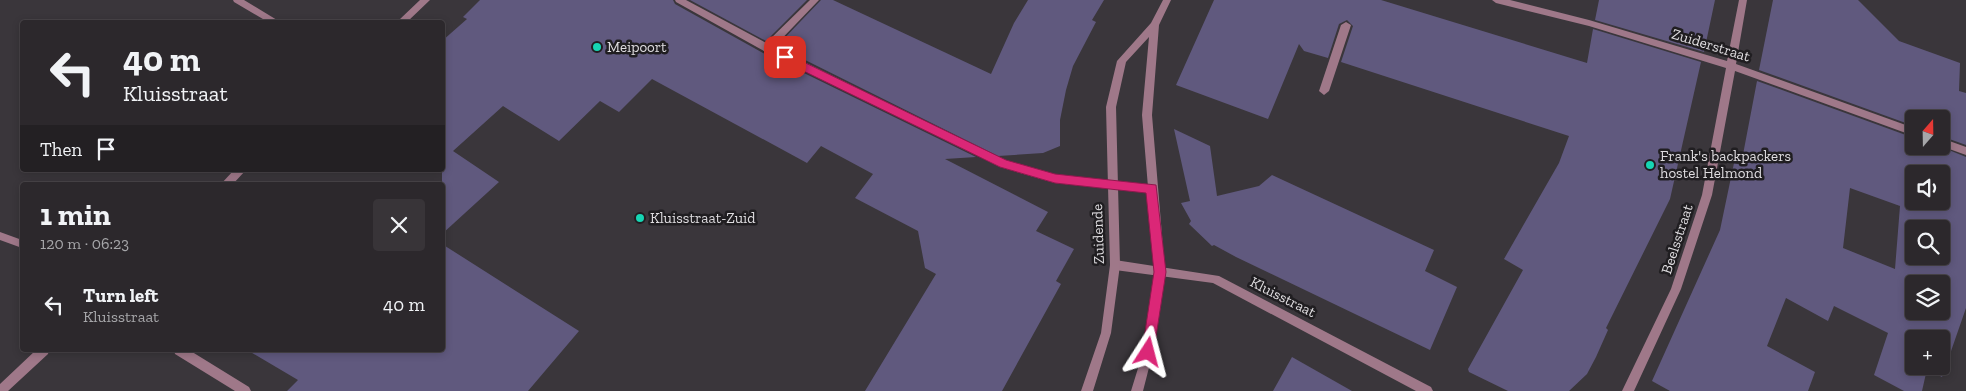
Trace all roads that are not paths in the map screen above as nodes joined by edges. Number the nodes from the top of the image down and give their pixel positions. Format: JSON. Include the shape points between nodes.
{"nodes":[{"id":1,"x":237,"y":0,"type":"edge"},
{"id":2,"x":426,"y":0,"type":"edge"},
{"id":3,"x":679,"y":0,"type":"edge"},
{"id":4,"x":815,"y":0,"type":"edge"},
{"id":5,"x":1167,"y":0,"type":"edge"},
{"id":6,"x":1496,"y":0,"type":"edge"},
{"id":7,"x":1743,"y":0,"type":"edge"},
{"id":8,"x":271,"y":20,"type":"edge"},
{"id":9,"x":404,"y":20,"type":"edge"},
{"id":10,"x":1154,"y":25,"type":"junction"},
{"id":11,"x":1346,"y":25,"type":"dead end"},
{"id":12,"x":767,"y":48,"type":"junction"},
{"id":13,"x":1731,"y":66,"type":"junction"},
{"id":14,"x":1324,"y":91,"type":"dead end"},
{"id":15,"x":1905,"y":129,"type":"edge"},
{"id":16,"x":1950,"y":145,"type":"edge"},
{"id":17,"x":1966,"y":151,"type":"edge"},
{"id":18,"x":239,"y":172,"type":"edge"},
{"id":19,"x":228,"y":182,"type":"edge"},
{"id":20,"x":1112,"y":183,"type":"junction"},
{"id":21,"x":1152,"y":189,"type":"junction"},
{"id":22,"x":0,"y":236,"type":"edge"},
{"id":23,"x":20,"y":243,"type":"edge"},
{"id":24,"x":1115,"y":265,"type":"junction"},
{"id":25,"x":1160,"y":272,"type":"junction"},
{"id":26,"x":42,"y":352,"type":"edge"},
{"id":27,"x":182,"y":352,"type":"edge"},
{"id":28,"x":0,"y":391,"type":"edge"},
{"id":29,"x":245,"y":391,"type":"edge"},
{"id":30,"x":1086,"y":391,"type":"edge"},
{"id":31,"x":1137,"y":391,"type":"edge"},
{"id":32,"x":1427,"y":391,"type":"edge"},
{"id":33,"x":1628,"y":391,"type":"edge"}],
"edges":[{"from":1,"to":8,"type":"street"},
{"from":2,"to":9,"type":"street"},
{"from":3,"to":12,"type":"street"},
{"from":4,"to":12,"type":"street"},
{"from":5,"to":10,"type":"street","name":"Zuidende"},
{"from":6,"to":13,"type":"street","name":"Zuiderstraat","via":[[1588,23]]},
{"from":7,"to":13,"type":"street","name":"Beelsstraat"},
{"from":10,"to":20,"type":"street","name":"Zuidende","via":[[1122,62],[1111,107]]},
{"from":10,"to":21,"type":"street","name":"Zuidende","via":[[1147,115]]},
{"from":11,"to":14,"type":"street"},
{"from":12,"to":20,"type":"street","via":[[1004,164],[1055,179]]},
{"from":13,"to":15,"type":"street","name":"Zuiderstraat"},
{"from":13,"to":33,"type":"street","name":"Beelsstraat","via":[[1707,195],[1676,289]]},
{"from":16,"to":17,"type":"street"},
{"from":18,"to":19,"type":"street"},
{"from":20,"to":21,"type":"street"},
{"from":20,"to":24,"type":"street","name":"Zuidende"},
{"from":21,"to":25,"type":"street","name":"Zuidende"},
{"from":22,"to":23,"type":"street"},
{"from":24,"to":25,"type":"street","name":"Kluisstraat"},
{"from":24,"to":30,"type":"street","name":"Zuidende","via":[[1106,333]]},
{"from":25,"to":31,"type":"street","name":"Zuidende","via":[[1148,352]]},
{"from":25,"to":32,"type":"street","name":"Kluisstraat","via":[[1215,279]]},
{"from":26,"to":28,"type":"street"},
{"from":27,"to":29,"type":"street"}]}
